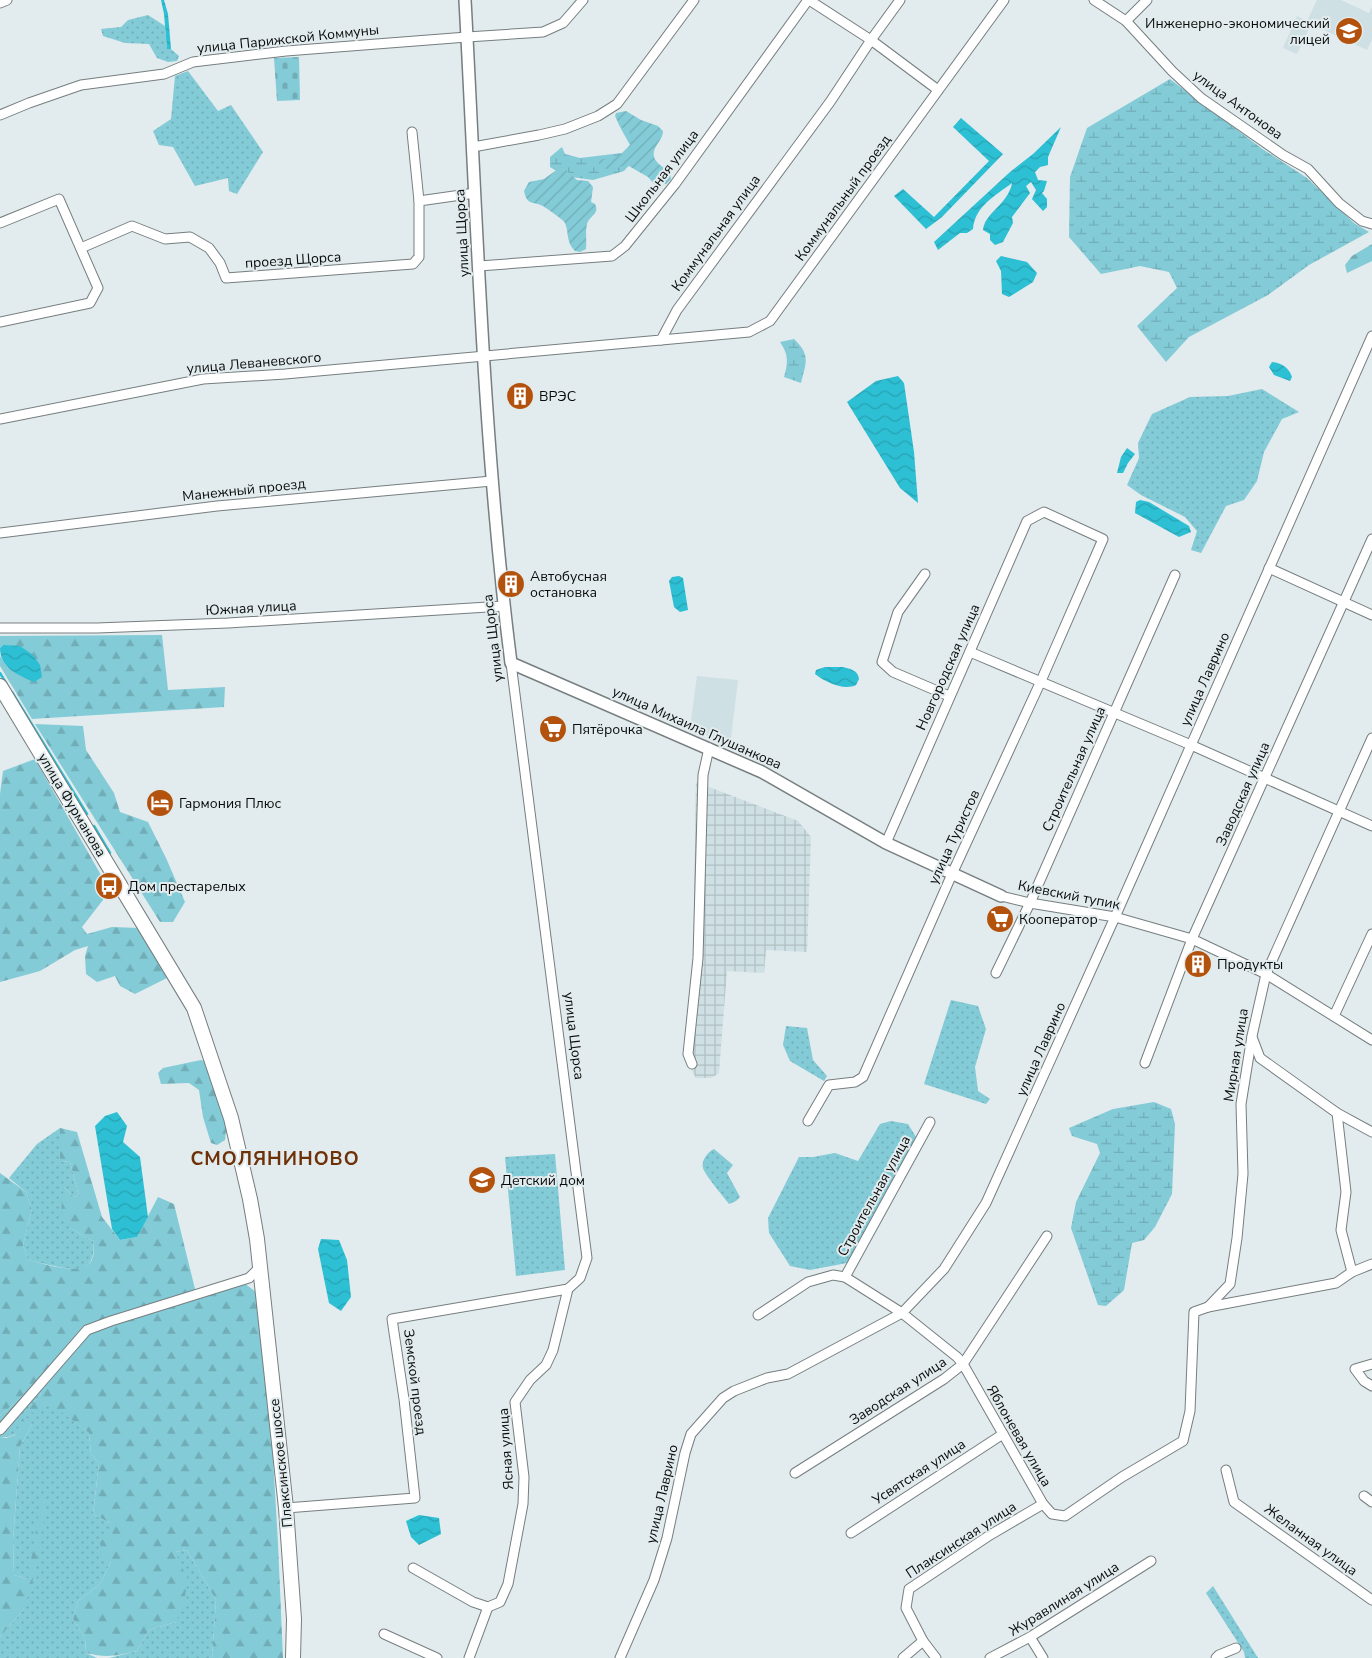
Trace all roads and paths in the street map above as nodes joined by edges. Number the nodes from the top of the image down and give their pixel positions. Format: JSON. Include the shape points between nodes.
{"nodes":[{"id":1,"x":7,"y":0,"type":"edge"},
{"id":2,"x":465,"y":0,"type":"edge"},
{"id":3,"x":583,"y":0,"type":"edge"},
{"id":4,"x":694,"y":0,"type":"edge"},
{"id":5,"x":808,"y":0,"type":"edge"},
{"id":6,"x":900,"y":0,"type":"edge"},
{"id":7,"x":1004,"y":0,"type":"edge"},
{"id":8,"x":1094,"y":0,"type":"edge"},
{"id":9,"x":1147,"y":0,"type":"edge"},
{"id":10,"x":0,"y":3,"type":"edge"},
{"id":11,"x":1126,"y":21,"type":"junction"},
{"id":12,"x":467,"y":37,"type":"junction"},
{"id":13,"x":871,"y":40,"type":"junction"},
{"id":14,"x":938,"y":90,"type":"junction"},
{"id":15,"x":0,"y":115,"type":"edge"},
{"id":16,"x":412,"y":132,"type":"dead end"},
{"id":17,"x":473,"y":148,"type":"junction"},
{"id":18,"x":475,"y":193,"type":"junction"},
{"id":19,"x":419,"y":201,"type":"junction"},
{"id":20,"x":0,"y":223,"type":"edge"},
{"id":21,"x":1372,"y":224,"type":"edge"},
{"id":22,"x":81,"y":248,"type":"junction"},
{"id":23,"x":479,"y":266,"type":"junction"},
{"id":24,"x":0,"y":322,"type":"edge"},
{"id":25,"x":1372,"y":336,"type":"edge"},
{"id":26,"x":661,"y":340,"type":"junction"},
{"id":27,"x":483,"y":356,"type":"junction"},
{"id":28,"x":0,"y":419,"type":"edge"},
{"id":29,"x":492,"y":481,"type":"junction"},
{"id":30,"x":0,"y":533,"type":"edge"},
{"id":31,"x":1103,"y":539,"type":"joint"},
{"id":32,"x":1372,"y":539,"type":"edge"},
{"id":33,"x":1269,"y":568,"type":"junction"},
{"id":34,"x":925,"y":574,"type":"dead end"},
{"id":35,"x":1175,"y":575,"type":"dead end"},
{"id":36,"x":1344,"y":602,"type":"junction"},
{"id":37,"x":504,"y":606,"type":"junction"},
{"id":38,"x":1372,"y":615,"type":"edge"},
{"id":39,"x":0,"y":628,"type":"edge"},
{"id":40,"x":970,"y":652,"type":"junction"},
{"id":41,"x":511,"y":662,"type":"junction"},
{"id":42,"x":1041,"y":680,"type":"junction"},
{"id":43,"x":0,"y":686,"type":"edge"},
{"id":44,"x":949,"y":696,"type":"junction"},
{"id":45,"x":1114,"y":712,"type":"junction"},
{"id":46,"x":1372,"y":738,"type":"edge"},
{"id":47,"x":1191,"y":745,"type":"junction"},
{"id":48,"x":709,"y":748,"type":"junction"},
{"id":49,"x":1266,"y":778,"type":"junction"},
{"id":50,"x":1339,"y":812,"type":"junction"},
{"id":51,"x":1372,"y":826,"type":"edge"},
{"id":52,"x":886,"y":843,"type":"junction"},
{"id":53,"x":952,"y":874,"type":"junction"},
{"id":54,"x":1002,"y":896,"type":"joint"},
{"id":55,"x":1030,"y":903,"type":"junction"},
{"id":56,"x":1116,"y":917,"type":"junction"},
{"id":57,"x":1372,"y":934,"type":"edge"},
{"id":58,"x":1192,"y":939,"type":"junction"},
{"id":59,"x":996,"y":973,"type":"dead end"},
{"id":60,"x":1266,"y":974,"type":"junction"},
{"id":61,"x":1334,"y":1016,"type":"junction"},
{"id":62,"x":1252,"y":1036,"type":"junction"},
{"id":63,"x":1372,"y":1040,"type":"edge"},
{"id":64,"x":1146,"y":1063,"type":"dead end"},
{"id":65,"x":692,"y":1064,"type":"dead end"},
{"id":66,"x":1337,"y":1113,"type":"junction"},
{"id":67,"x":808,"y":1121,"type":"dead end"},
{"id":68,"x":930,"y":1122,"type":"dead end"},
{"id":69,"x":1372,"y":1132,"type":"edge"},
{"id":70,"x":1047,"y":1236,"type":"dead end"},
{"id":71,"x":1372,"y":1264,"type":"edge"},
{"id":72,"x":260,"y":1268,"type":"junction"},
{"id":73,"x":1352,"y":1272,"type":"junction"},
{"id":74,"x":845,"y":1277,"type":"junction"},
{"id":75,"x":567,"y":1291,"type":"junction"},
{"id":76,"x":1208,"y":1307,"type":"junction"},
{"id":77,"x":902,"y":1313,"type":"junction"},
{"id":78,"x":758,"y":1315,"type":"dead end"},
{"id":79,"x":963,"y":1364,"type":"junction"},
{"id":80,"x":1372,"y":1364,"type":"edge"},
{"id":81,"x":1372,"y":1386,"type":"edge"},
{"id":82,"x":0,"y":1430,"type":"edge"},
{"id":83,"x":1003,"y":1434,"type":"junction"},
{"id":84,"x":1183,"y":1441,"type":"joint"},
{"id":85,"x":1226,"y":1470,"type":"dead end"},
{"id":86,"x":795,"y":1473,"type":"dead end"},
{"id":87,"x":1364,"y":1496,"type":"dead end"},
{"id":88,"x":1372,"y":1502,"type":"edge"},
{"id":89,"x":1042,"y":1504,"type":"junction"},
{"id":90,"x":286,"y":1508,"type":"junction"},
{"id":91,"x":851,"y":1533,"type":"dead end"},
{"id":92,"x":1151,"y":1561,"type":"dead end"},
{"id":93,"x":413,"y":1568,"type":"dead end"},
{"id":94,"x":1372,"y":1600,"type":"edge"},
{"id":95,"x":488,"y":1607,"type":"junction"},
{"id":96,"x":384,"y":1634,"type":"dead end"},
{"id":97,"x":1030,"y":1637,"type":"junction"},
{"id":98,"x":924,"y":1641,"type":"junction"},
{"id":99,"x":1236,"y":1648,"type":"dead end"},
{"id":100,"x":294,"y":1658,"type":"edge"},
{"id":101,"x":437,"y":1658,"type":"edge"},
{"id":102,"x":469,"y":1658,"type":"edge"},
{"id":103,"x":620,"y":1658,"type":"edge"},
{"id":104,"x":903,"y":1658,"type":"edge"},
{"id":105,"x":936,"y":1658,"type":"edge"},
{"id":106,"x":990,"y":1658,"type":"edge"},
{"id":107,"x":1043,"y":1658,"type":"edge"},
{"id":108,"x":1216,"y":1658,"type":"edge"}],
"edges":[{"from":1,"to":10,"type":"street"},
{"from":2,"to":12,"type":"street","name":"улица Щорса"},
{"from":3,"to":12,"type":"street","name":"улица Парижской Коммуны","via":[[563,24],[542,32]]},
{"from":4,"to":17,"type":"street","via":[[617,104],[598,116],[565,128]]},
{"from":5,"to":13,"type":"street"},
{"from":5,"to":23,"type":"street","name":"Школьная улица","via":[[675,184],[625,246],[612,256]]},
{"from":6,"to":13,"type":"street","name":"Коммунальная улица"},
{"from":7,"to":14,"type":"street","name":"Коммунальный проезд"},
{"from":8,"to":11,"type":"street","name":"улица Антонова"},
{"from":9,"to":11,"type":"street"},
{"from":11,"to":21,"type":"street","name":"улица Антонова","via":[[1201,98],[1308,169],[1339,203],[1362,222]]},
{"from":12,"to":15,"type":"street","name":"улица Парижской Коммуны","via":[[192,62],[164,74],[81,85]]},
{"from":12,"to":17,"type":"street","name":"улица Щорса"},
{"from":13,"to":14,"type":"street"},
{"from":13,"to":26,"type":"street","name":"Коммунальная улица","via":[[830,102],[676,310]]},
{"from":14,"to":26,"type":"street","name":"Коммунальный проезд","via":[[770,321],[749,332]]},
{"from":16,"to":19,"type":"street","name":"проезд Щорса"},
{"from":17,"to":18,"type":"street","name":"улица Щорса"},
{"from":18,"to":19,"type":"street"},
{"from":18,"to":23,"type":"street","name":"улица Щорса"},
{"from":19,"to":22,"type":"street","name":"проезд Щорса","via":[[419,257],[413,264],[226,278],[209,248],[190,237],[165,239],[132,226]]},
{"from":20,"to":22,"type":"street","via":[[59,198]]},
{"from":22,"to":24,"type":"street","via":[[98,288],[90,303]]},
{"from":23,"to":27,"type":"street","name":"улица Щорса"},
{"from":25,"to":33,"type":"street","name":"улица Лаврино"},
{"from":26,"to":27,"type":"street"},
{"from":27,"to":28,"type":"street","name":"улица Леваневского","via":[[203,379]]},
{"from":27,"to":29,"type":"street","name":"улица Щорса"},
{"from":29,"to":30,"type":"street","name":"Манежный проезд","via":[[217,506]]},
{"from":29,"to":37,"type":"street","name":"улица Щорса"},
{"from":31,"to":40,"type":"street","name":"Новгородская улица","via":[[1044,512],[1027,521]]},
{"from":31,"to":42,"type":"street","name":"улица Туристов"},
{"from":32,"to":36,"type":"street","name":"Заводская улица"},
{"from":33,"to":36,"type":"street"},
{"from":33,"to":47,"type":"street","name":"улица Лаврино"},
{"from":34,"to":44,"type":"street","via":[[898,612],[882,662],[893,672]]},
{"from":35,"to":45,"type":"street","name":"Строительная улица"},
{"from":36,"to":38,"type":"street"},
{"from":36,"to":49,"type":"street","name":"Заводская улица"},
{"from":37,"to":39,"type":"street","name":"Южная улица","via":[[228,623]]},
{"from":37,"to":41,"type":"street","name":"улица Щорса"},
{"from":40,"to":42,"type":"street"},
{"from":40,"to":44,"type":"street","name":"Новгородская улица"},
{"from":41,"to":48,"type":"street","name":"улица Михаила Глушанкова"},
{"from":41,"to":75,"type":"street","name":"улица Щорса","via":[[587,1258],[580,1278]]},
{"from":42,"to":45,"type":"street"},
{"from":42,"to":53,"type":"street","name":"улица Туристов"},
{"from":43,"to":72,"type":"main road","name":"улица Фурманова","via":[[194,1008],[231,1118],[250,1198]]},
{"from":44,"to":52,"type":"street","name":"Новгородская улица"},
{"from":45,"to":47,"type":"street"},
{"from":45,"to":55,"type":"street","name":"Строительная улица"},
{"from":46,"to":50,"type":"street","name":"Мирная улица"},
{"from":47,"to":49,"type":"street"},
{"from":47,"to":56,"type":"street","name":"улица Лаврино"},
{"from":48,"to":52,"type":"street","name":"улица Михаила Глушанкова","via":[[762,772]]},
{"from":48,"to":65,"type":"street","via":[[703,775],[698,958],[688,1054]]},
{"from":49,"to":50,"type":"street"},
{"from":49,"to":58,"type":"street","name":"Заводская улица"},
{"from":50,"to":51,"type":"street"},
{"from":50,"to":60,"type":"street","name":"Мирная улица"},
{"from":52,"to":53,"type":"street","name":"улица Михаила Глушанкова"},
{"from":53,"to":54,"type":"street","name":"улица Михаила Глушанкова"},
{"from":53,"to":67,"type":"street","name":"улица Туристов","via":[[863,1077],[855,1082],[829,1085]]},
{"from":54,"to":55,"type":"street","name":"Киевский тупик"},
{"from":55,"to":56,"type":"street","name":"Киевский тупик"},
{"from":55,"to":59,"type":"street","name":"Строительная улица"},
{"from":56,"to":58,"type":"street","name":"Киевский тупик"},
{"from":56,"to":77,"type":"street","name":"улица Лаврино","via":[[986,1203],[944,1270]]},
{"from":57,"to":61,"type":"street"},
{"from":58,"to":60,"type":"street","name":"Киевский тупик"},
{"from":58,"to":64,"type":"street","name":"Заводская улица"},
{"from":60,"to":61,"type":"street","name":"Киевский тупик"},
{"from":60,"to":62,"type":"street","name":"Мирная улица"},
{"from":61,"to":63,"type":"street","name":"Киевский тупик"},
{"from":62,"to":66,"type":"street","via":[[1260,1058]]},
{"from":62,"to":76,"type":"street","name":"Мирная улица","via":[[1241,1104],[1243,1174],[1230,1284]]},
{"from":66,"to":69,"type":"street"},
{"from":66,"to":73,"type":"street","via":[[1346,1192],[1342,1230]]},
{"from":68,"to":74,"type":"street","name":"Строительная улица"},
{"from":70,"to":79,"type":"street","name":"Заводская улица"},
{"from":71,"to":73,"type":"street"},
{"from":72,"to":82,"type":"street","via":[[249,1278],[88,1330]]},
{"from":72,"to":90,"type":"main road","name":"Плаксинское шоссе"},
{"from":73,"to":76,"type":"street","via":[[1336,1283]]},
{"from":74,"to":77,"type":"street","name":"Яблоневая улица"},
{"from":74,"to":78,"type":"street","name":"Строительная улица","via":[[833,1275],[808,1282]]},
{"from":75,"to":90,"type":"street","name":"Земской проезд","via":[[392,1318],[415,1498]]},
{"from":75,"to":95,"type":"street","name":"Ясная улица","via":[[553,1350],[546,1365],[530,1380],[515,1402],[524,1477],[523,1504],[508,1584],[500,1602]]},
{"from":76,"to":84,"type":"street","name":"Мирная улица","via":[[1194,1312],[1190,1411]]},
{"from":77,"to":79,"type":"street","name":"Яблоневая улица"},
{"from":77,"to":103,"type":"street","name":"улица Лаврино","via":[[788,1374],[734,1391],[723,1398],[697,1427],[688,1442],[667,1538],[654,1580]]},
{"from":79,"to":83,"type":"street","name":"Яблоневая улица"},
{"from":79,"to":86,"type":"street","name":"Заводская улица"},
{"from":80,"to":81,"type":"street","via":[[1355,1370]]},
{"from":83,"to":89,"type":"street","name":"Яблоневая улица"},
{"from":83,"to":91,"type":"street","name":"Усвятская улица"},
{"from":84,"to":89,"type":"street","name":"Яблоневая улица","via":[[1122,1476],[1065,1516],[1052,1514]]},
{"from":85,"to":94,"type":"street","name":"Желанная улица","via":[[1234,1502]]},
{"from":87,"to":88,"type":"street"},
{"from":89,"to":98,"type":"street","name":"Плаксинская улица","via":[[909,1589],[906,1608]]},
{"from":90,"to":100,"type":"main road","name":"Плаксинское шоссе"},
{"from":92,"to":97,"type":"street","name":"Журавлиная улица"},
{"from":93,"to":95,"type":"street"},
{"from":95,"to":102,"type":"street"},
{"from":96,"to":101,"type":"street"},
{"from":97,"to":106,"type":"street","name":"Журавлиная улица"},
{"from":97,"to":107,"type":"street"},
{"from":98,"to":104,"type":"street"},
{"from":98,"to":105,"type":"street"},
{"from":99,"to":108,"type":"street"}]}
